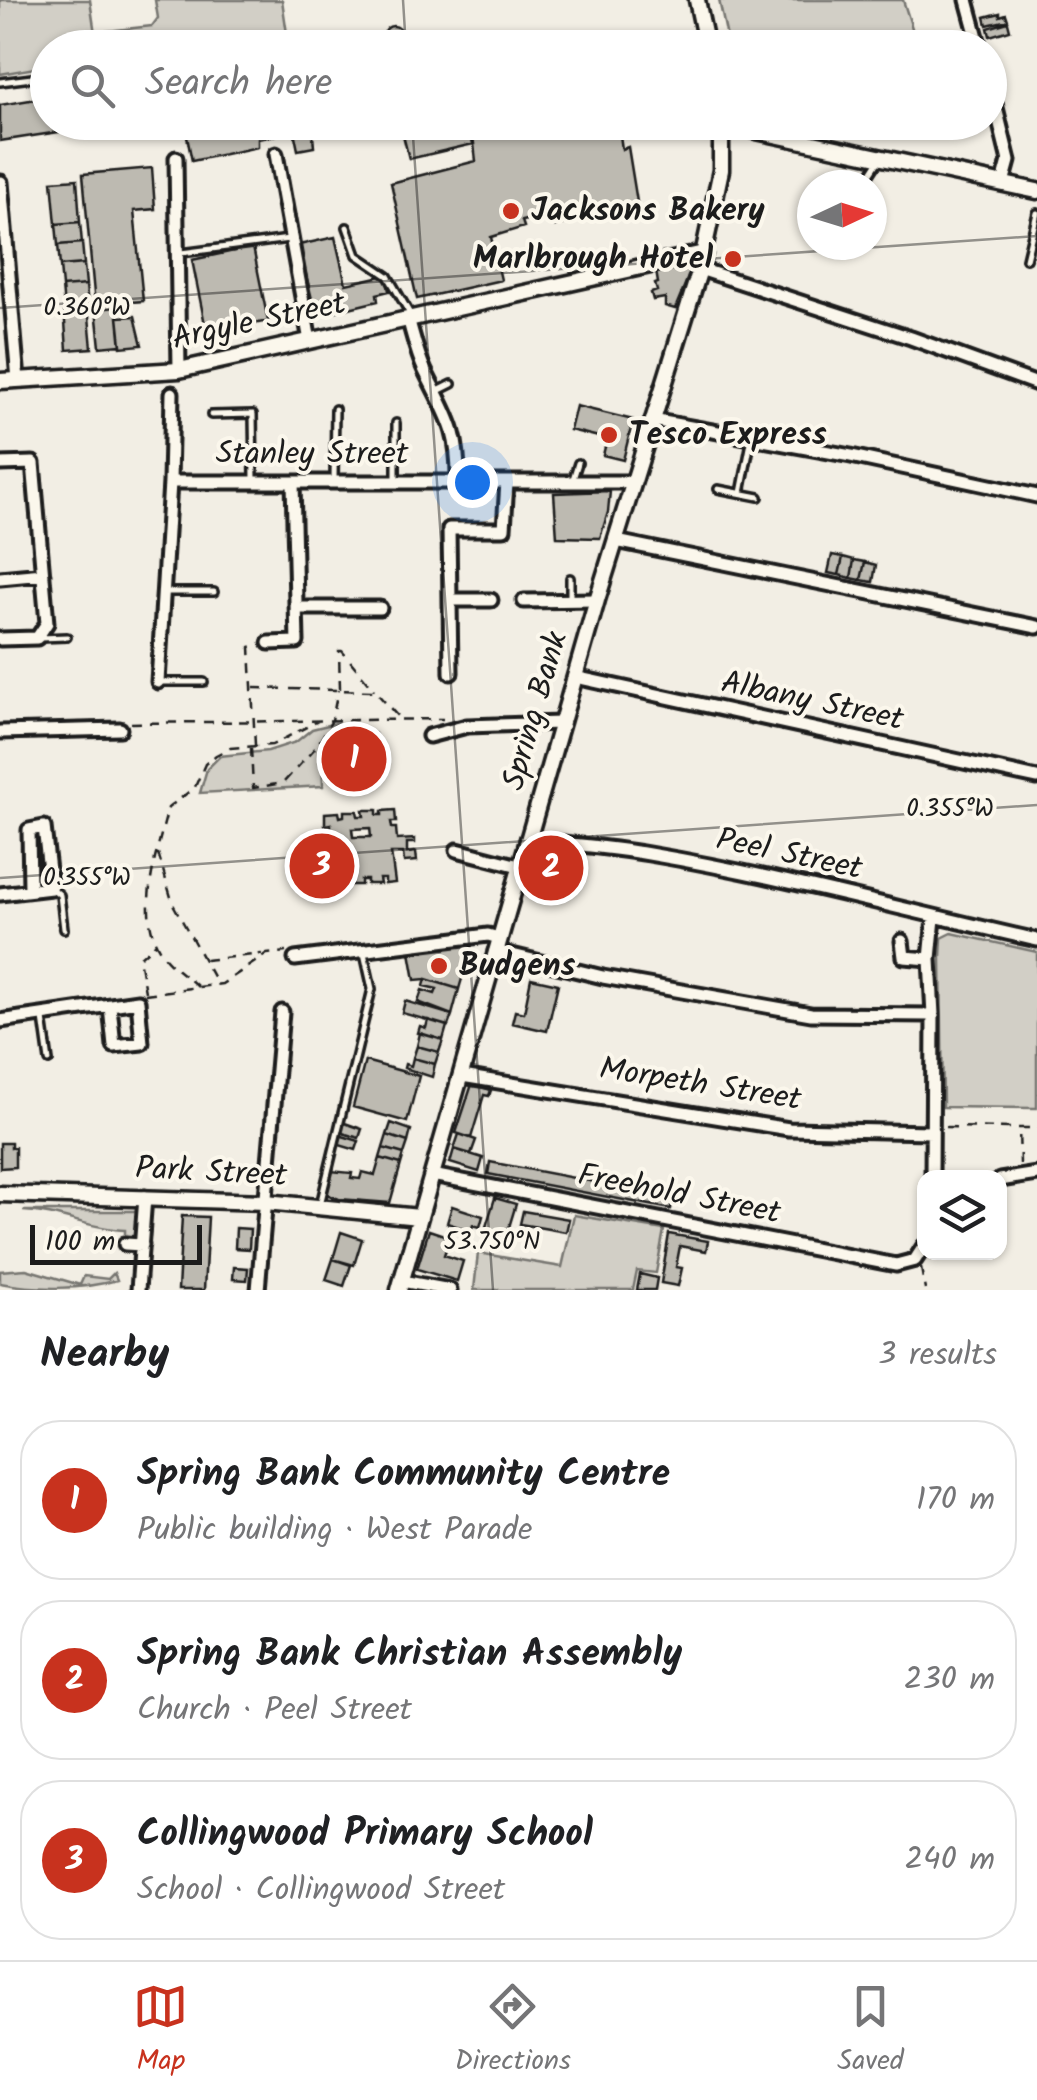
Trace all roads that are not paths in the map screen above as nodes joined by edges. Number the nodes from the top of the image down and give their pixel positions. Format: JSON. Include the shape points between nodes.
{"nodes":[{"id":1,"x":697,"y":0,"type":"edge"},
{"id":2,"x":967,"y":0,"type":"edge"},
{"id":3,"x":703,"y":30,"type":"edge"},
{"id":4,"x":975,"y":30,"type":"edge"},
{"id":5,"x":30,"y":78,"type":"edge"},
{"id":6,"x":0,"y":82,"type":"edge"},
{"id":7,"x":722,"y":140,"type":"edge"},
{"id":8,"x":726,"y":140,"type":"edge"},
{"id":9,"x":806,"y":140,"type":"edge"},
{"id":10,"x":1003,"y":140,"type":"edge"},
{"id":11,"x":722,"y":148,"type":"junction"},
{"id":12,"x":276,"y":154,"type":"dead end"},
{"id":13,"x":881,"y":156,"type":"junction"},
{"id":14,"x":176,"y":158,"type":"dead end"},
{"id":15,"x":873,"y":170,"type":"edge"},
{"id":16,"x":0,"y":182,"type":"edge"},
{"id":17,"x":1003,"y":183,"type":"junction"},
{"id":18,"x":1037,"y":191,"type":"edge"},
{"id":19,"x":1037,"y":213,"type":"edge"},
{"id":20,"x":347,"y":226,"type":"dead end"},
{"id":21,"x":291,"y":238,"type":"junction"},
{"id":22,"x":704,"y":253,"type":"junction"},
{"id":23,"x":178,"y":254,"type":"junction"},
{"id":24,"x":4,"y":257,"type":"edge"},
{"id":25,"x":1026,"y":258,"type":"dead end"},
{"id":26,"x":700,"y":269,"type":"junction"},
{"id":27,"x":410,"y":317,"type":"junction"},
{"id":28,"x":310,"y":341,"type":"junction"},
{"id":29,"x":179,"y":370,"type":"junction"},
{"id":30,"x":18,"y":380,"type":"junction"},
{"id":31,"x":0,"y":382,"type":"edge"},
{"id":32,"x":452,"y":384,"type":"dead end"},
{"id":33,"x":1037,"y":384,"type":"edge"},
{"id":34,"x":436,"y":392,"type":"junction"},
{"id":35,"x":172,"y":394,"type":"dead end"},
{"id":36,"x":335,"y":409,"type":"dead end"},
{"id":37,"x":211,"y":415,"type":"dead end"},
{"id":38,"x":652,"y":420,"type":"junction"},
{"id":39,"x":396,"y":423,"type":"dead end"},
{"id":40,"x":752,"y":437,"type":"junction"},
{"id":41,"x":578,"y":463,"type":"dead end"},
{"id":42,"x":0,"y":464,"type":"edge"},
{"id":43,"x":170,"y":482,"type":"junction"},
{"id":44,"x":254,"y":482,"type":"junction"},
{"id":45,"x":294,"y":482,"type":"junction"},
{"id":46,"x":334,"y":482,"type":"junction"},
{"id":47,"x":396,"y":482,"type":"junction"},
{"id":48,"x":458,"y":482,"type":"junction"},
{"id":49,"x":507,"y":482,"type":"junction"},
{"id":50,"x":572,"y":482,"type":"junction"},
{"id":51,"x":634,"y":482,"type":"junction"},
{"id":52,"x":718,"y":489,"type":"dead end"},
{"id":53,"x":741,"y":493,"type":"junction"},
{"id":54,"x":1037,"y":496,"type":"edge"},
{"id":55,"x":759,"y":497,"type":"dead end"},
{"id":56,"x":616,"y":540,"type":"junction"},
{"id":57,"x":43,"y":574,"type":"junction"},
{"id":58,"x":0,"y":578,"type":"edge"},
{"id":59,"x":570,"y":578,"type":"dead end"},
{"id":60,"x":164,"y":592,"type":"junction"},
{"id":61,"x":214,"y":592,"type":"dead end"},
{"id":62,"x":450,"y":600,"type":"junction"},
{"id":63,"x":491,"y":600,"type":"dead end"},
{"id":64,"x":597,"y":600,"type":"junction"},
{"id":65,"x":524,"y":601,"type":"dead end"},
{"id":66,"x":570,"y":601,"type":"junction"},
{"id":67,"x":297,"y":608,"type":"junction"},
{"id":68,"x":380,"y":608,"type":"dead end"},
{"id":69,"x":1037,"y":627,"type":"edge"},
{"id":70,"x":67,"y":637,"type":"dead end"},
{"id":71,"x":37,"y":638,"type":"junction"},
{"id":72,"x":0,"y":639,"type":"edge"},
{"id":73,"x":269,"y":643,"type":"road end"},
{"id":74,"x":451,"y":674,"type":"dead end"},
{"id":75,"x":575,"y":677,"type":"junction"},
{"id":76,"x":158,"y":682,"type":"joint"},
{"id":77,"x":204,"y":682,"type":"dead end"},
{"id":78,"x":561,"y":723,"type":"junction"},
{"id":79,"x":120,"y":729,"type":"road end"},
{"id":80,"x":0,"y":732,"type":"edge"},
{"id":81,"x":429,"y":736,"type":"dead end"},
{"id":82,"x":1037,"y":778,"type":"edge"},
{"id":83,"x":527,"y":840,"type":"junction"},
{"id":84,"x":457,"y":850,"type":"dead end"},
{"id":85,"x":519,"y":866,"type":"junction"},
{"id":86,"x":51,"y":888,"type":"junction"},
{"id":87,"x":30,"y":889,"type":"junction"},
{"id":88,"x":0,"y":894,"type":"edge"},
{"id":89,"x":934,"y":918,"type":"junction"},
{"id":90,"x":64,"y":929,"type":"dead end"},
{"id":91,"x":1037,"y":940,"type":"edge"},
{"id":92,"x":902,"y":941,"type":"dead end"},
{"id":93,"x":497,"y":945,"type":"junction"},
{"id":94,"x":363,"y":950,"type":"junction"},
{"id":95,"x":295,"y":959,"type":"road end"},
{"id":96,"x":930,"y":959,"type":"junction"},
{"id":97,"x":110,"y":1006,"type":"junction"},
{"id":98,"x":282,"y":1012,"type":"dead end"},
{"id":99,"x":42,"y":1015,"type":"junction"},
{"id":100,"x":933,"y":1016,"type":"junction"},
{"id":101,"x":0,"y":1021,"type":"edge"},
{"id":102,"x":49,"y":1061,"type":"dead end"},
{"id":103,"x":462,"y":1076,"type":"junction"},
{"id":104,"x":932,"y":1130,"type":"junction"},
{"id":105,"x":932,"y":1170,"type":"edge"},
{"id":106,"x":1037,"y":1174,"type":"edge"},
{"id":107,"x":432,"y":1175,"type":"junction"},
{"id":108,"x":1007,"y":1179,"type":"edge"},
{"id":109,"x":0,"y":1194,"type":"edge"},
{"id":110,"x":145,"y":1197,"type":"junction"},
{"id":111,"x":266,"y":1202,"type":"junction"},
{"id":112,"x":320,"y":1207,"type":"junction"},
{"id":113,"x":419,"y":1217,"type":"junction"},
{"id":114,"x":125,"y":1244,"type":"dead end"},
{"id":115,"x":142,"y":1245,"type":"junction"},
{"id":116,"x":917,"y":1257,"type":"edge"},
{"id":117,"x":401,"y":1286,"type":"edge"},
{"id":118,"x":138,"y":1290,"type":"edge"},
{"id":119,"x":258,"y":1290,"type":"edge"},
{"id":120,"x":450,"y":1290,"type":"edge"}],
"edges":[{"from":1,"to":3,"type":"street"},
{"from":2,"to":4,"type":"street"},
{"from":5,"to":6,"type":"lane"},
{"from":7,"to":11,"type":"street","name":"Spring Bank"},
{"from":8,"to":11,"type":"street","name":"Spring Bank"},
{"from":9,"to":13,"type":"street"},
{"from":10,"to":17,"type":"street"},
{"from":11,"to":22,"type":"street","name":"Spring Bank"},
{"from":12,"to":21,"type":"street"},
{"from":13,"to":15,"type":"lane"},
{"from":13,"to":17,"type":"street"},
{"from":14,"to":23,"type":"street"},
{"from":16,"to":24,"type":"street"},
{"from":17,"to":18,"type":"street"},
{"from":19,"to":25,"type":"lane"},
{"from":20,"to":27,"type":"lane","via":[[357,256],[388,276]]},
{"from":21,"to":23,"type":"lane"},
{"from":21,"to":28,"type":"street"},
{"from":22,"to":26,"type":"street","name":"Spring Bank"},
{"from":22,"to":27,"type":"street","name":"Argyle Street"},
{"from":23,"to":29,"type":"street"},
{"from":24,"to":30,"type":"street"},
{"from":26,"to":33,"type":"street"},
{"from":26,"to":38,"type":"street","name":"Spring Bank"},
{"from":27,"to":28,"type":"street","name":"Argyle Street"},
{"from":27,"to":34,"type":"street"},
{"from":28,"to":29,"type":"street","name":"Argyle Street"},
{"from":29,"to":30,"type":"street","name":"Argyle Street"},
{"from":30,"to":31,"type":"street","name":"Argyle Street"},
{"from":32,"to":34,"type":"lane"},
{"from":34,"to":48,"type":"street","via":[[453,422]]},
{"from":35,"to":43,"type":"street","name":"Stanley Street"},
{"from":36,"to":46,"type":"lane"},
{"from":37,"to":44,"type":"lane","via":[[253,414]]},
{"from":38,"to":40,"type":"street"},
{"from":38,"to":51,"type":"street","name":"Spring Bank"},
{"from":39,"to":47,"type":"lane"},
{"from":40,"to":53,"type":"lane"},
{"from":40,"to":54,"type":"street"},
{"from":41,"to":50,"type":"lane"},
{"from":42,"to":57,"type":"street","via":[[33,463]]},
{"from":43,"to":44,"type":"street","name":"Stanley Street"},
{"from":43,"to":60,"type":"street","name":"Stanley Street"},
{"from":44,"to":45,"type":"street","name":"Stanley Street"},
{"from":45,"to":46,"type":"street","name":"Stanley Street"},
{"from":45,"to":67,"type":"street"},
{"from":46,"to":47,"type":"street","name":"Stanley Street"},
{"from":47,"to":48,"type":"street","name":"Stanley Street"},
{"from":48,"to":49,"type":"street","name":"Stanley Street"},
{"from":49,"to":50,"type":"street","name":"Stanley Street"},
{"from":49,"to":62,"type":"street","via":[[504,529],[449,529]]},
{"from":50,"to":51,"type":"street","name":"Stanley Street"},
{"from":51,"to":56,"type":"street","name":"Spring Bank"},
{"from":52,"to":53,"type":"lane"},
{"from":53,"to":55,"type":"lane"},
{"from":56,"to":64,"type":"street","name":"Spring Bank"},
{"from":56,"to":69,"type":"street"},
{"from":57,"to":58,"type":"street"},
{"from":57,"to":71,"type":"street","via":[[46,623]]},
{"from":59,"to":66,"type":"lane"},
{"from":60,"to":61,"type":"lane"},
{"from":60,"to":76,"type":"street","name":"Stanley Street"},
{"from":62,"to":63,"type":"street"},
{"from":62,"to":74,"type":"street"},
{"from":64,"to":66,"type":"street"},
{"from":64,"to":75,"type":"street","name":"Spring Bank"},
{"from":65,"to":66,"type":"street"},
{"from":67,"to":68,"type":"street"},
{"from":67,"to":73,"type":"street","via":[[297,642]]},
{"from":70,"to":71,"type":"lane"},
{"from":71,"to":72,"type":"street"},
{"from":75,"to":78,"type":"street","name":"Spring Bank"},
{"from":75,"to":82,"type":"street","name":"Albany Street"},
{"from":76,"to":77,"type":"lane"},
{"from":78,"to":81,"type":"street","via":[[466,726]]},
{"from":78,"to":83,"type":"street","name":"Spring Bank"},
{"from":79,"to":80,"type":"street"},
{"from":83,"to":85,"type":"street","name":"Spring Bank"},
{"from":83,"to":89,"type":"street","name":"Peel Street","via":[[648,854]]},
{"from":84,"to":85,"type":"street"},
{"from":85,"to":93,"type":"street","name":"Spring Bank"},
{"from":86,"to":87,"type":"street"},
{"from":86,"to":87,"type":"street","via":[[44,827],[29,830]]},
{"from":86,"to":90,"type":"lane","via":[[60,895]]},
{"from":87,"to":88,"type":"street"},
{"from":89,"to":91,"type":"street","name":"Peel Street"},
{"from":89,"to":96,"type":"street"},
{"from":92,"to":96,"type":"street","via":[[904,957]]},
{"from":93,"to":94,"type":"street","via":[[488,936]]},
{"from":93,"to":100,"type":"street","via":[[578,971],[812,1014]]},
{"from":93,"to":103,"type":"street","name":"Spring Bank"},
{"from":94,"to":95,"type":"street"},
{"from":94,"to":112,"type":"lane","via":[[372,989]]},
{"from":96,"to":100,"type":"street"},
{"from":97,"to":97,"type":"street","via":[[142,997],[142,1043],[114,1046]]},
{"from":97,"to":99,"type":"street"},
{"from":98,"to":111,"type":"street"},
{"from":99,"to":101,"type":"street"},
{"from":99,"to":102,"type":"lane"},
{"from":100,"to":104,"type":"street"},
{"from":103,"to":104,"type":"street","name":"Morpeth Street","via":[[789,1129]]},
{"from":103,"to":107,"type":"street","name":"Spring Bank"},
{"from":104,"to":105,"type":"street"},
{"from":106,"to":108,"type":"street"},
{"from":107,"to":113,"type":"street","name":"Spring Bank"},
{"from":107,"to":116,"type":"street","name":"Freehold Street","via":[[878,1262],[896,1265]]},
{"from":109,"to":110,"type":"street","name":"Park Street"},
{"from":110,"to":111,"type":"street","name":"Park Street"},
{"from":110,"to":115,"type":"street"},
{"from":111,"to":112,"type":"street","name":"Park Street"},
{"from":111,"to":119,"type":"street"},
{"from":112,"to":113,"type":"street","name":"Park Street"},
{"from":113,"to":117,"type":"street","name":"Spring Bank"},
{"from":114,"to":115,"type":"street"},
{"from":115,"to":118,"type":"street"},
{"from":117,"to":120,"type":"street"}]}
